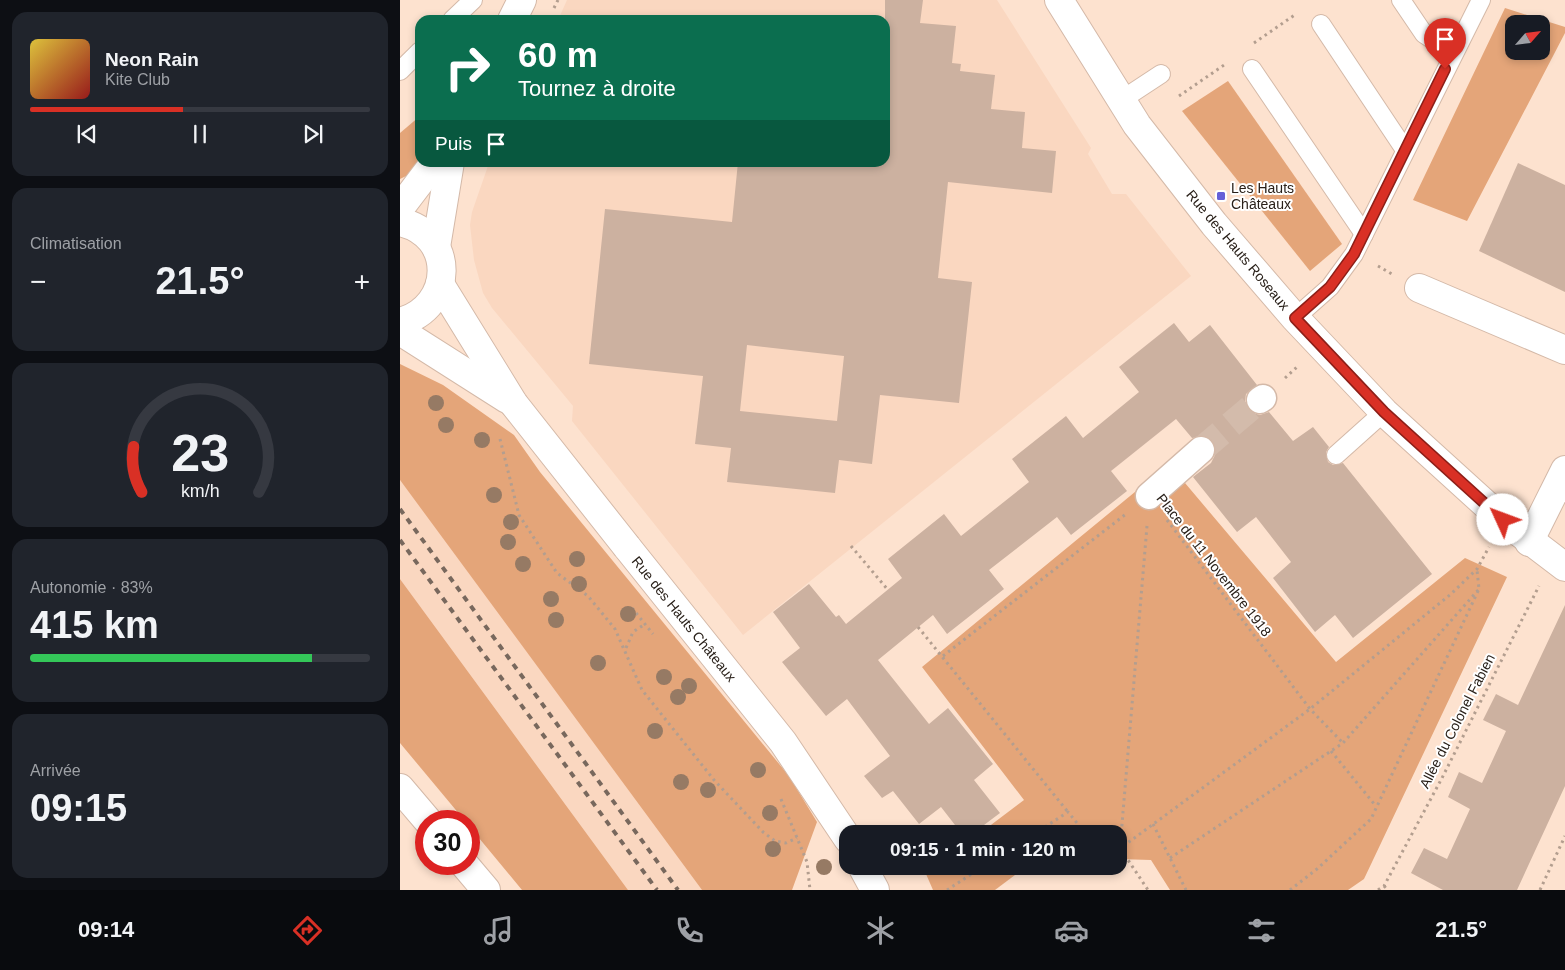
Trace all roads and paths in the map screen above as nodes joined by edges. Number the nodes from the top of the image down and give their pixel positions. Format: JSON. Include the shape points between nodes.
{"nodes":[{"id":1,"x":473,"y":0,"type":"edge"},
{"id":2,"x":522,"y":0,"type":"edge"},
{"id":3,"x":1059,"y":0,"type":"edge"},
{"id":4,"x":1401,"y":0,"type":"edge"},
{"id":5,"x":1481,"y":0,"type":"edge"},
{"id":6,"x":457,"y":15,"type":"edge"},
{"id":7,"x":514,"y":15,"type":"edge"},
{"id":8,"x":1321,"y":24,"type":"dead end"},
{"id":9,"x":1453,"y":53,"type":"junction"},
{"id":10,"x":415,"y":56,"type":"edge"},
{"id":11,"x":400,"y":70,"type":"edge"},
{"id":12,"x":1252,"y":70,"type":"dead end"},
{"id":13,"x":1161,"y":74,"type":"dead end"},
{"id":14,"x":1123,"y":99,"type":"junction"},
{"id":15,"x":1405,"y":150,"type":"junction"},
{"id":16,"x":431,"y":167,"type":"edge"},
{"id":17,"x":449,"y":167,"type":"edge"},
{"id":18,"x":400,"y":208,"type":"edge"},
{"id":19,"x":400,"y":222,"type":"edge"},
{"id":20,"x":1364,"y":234,"type":"junction"},
{"id":21,"x":436,"y":247,"type":"junction"},
{"id":22,"x":1354,"y":254,"type":"junction"},
{"id":23,"x":440,"y":284,"type":"junction"},
{"id":24,"x":1419,"y":288,"type":"joint"},
{"id":25,"x":1295,"y":318,"type":"junction"},
{"id":26,"x":400,"y":322,"type":"edge"},
{"id":27,"x":400,"y":332,"type":"edge"},
{"id":28,"x":1320,"y":346,"type":"junction"},
{"id":29,"x":1565,"y":350,"type":"edge"},
{"id":30,"x":1262,"y":399,"type":"tunnel mouth"},
{"id":31,"x":514,"y":404,"type":"junction"},
{"id":32,"x":1384,"y":412,"type":"junction"},
{"id":33,"x":499,"y":438,"type":"dead end"},
{"id":34,"x":1201,"y":450,"type":"tunnel mouth"},
{"id":35,"x":1336,"y":456,"type":"dead end"},
{"id":36,"x":1565,"y":470,"type":"edge"},
{"id":37,"x":1149,"y":496,"type":"junction"},
{"id":38,"x":1503,"y":520,"type":"junction"},
{"id":39,"x":1529,"y":542,"type":"junction"},
{"id":40,"x":851,"y":546,"type":"dead end"},
{"id":41,"x":1560,"y":563,"type":"edge"},
{"id":42,"x":1477,"y":569,"type":"junction"},
{"id":43,"x":1479,"y":589,"type":"junction"},
{"id":44,"x":888,"y":590,"type":"dead end"},
{"id":45,"x":645,"y":624,"type":"dead end"},
{"id":46,"x":918,"y":627,"type":"dead end"},
{"id":47,"x":626,"y":649,"type":"junction"},
{"id":48,"x":943,"y":656,"type":"junction"},
{"id":49,"x":1310,"y":709,"type":"junction"},
{"id":50,"x":1343,"y":743,"type":"junction"},
{"id":51,"x":1331,"y":751,"type":"junction"},
{"id":52,"x":400,"y":788,"type":"edge"},
{"id":53,"x":1375,"y":805,"type":"junction"},
{"id":54,"x":419,"y":810,"type":"edge"},
{"id":55,"x":1068,"y":812,"type":"junction"},
{"id":56,"x":1153,"y":824,"type":"junction"},
{"id":57,"x":1048,"y":825,"type":"edge"},
{"id":58,"x":1079,"y":825,"type":"edge"},
{"id":59,"x":1121,"y":825,"type":"edge"},
{"id":60,"x":839,"y":826,"type":"edge"},
{"id":61,"x":1565,"y":836,"type":"edge"},
{"id":62,"x":1127,"y":843,"type":"edge"},
{"id":63,"x":1170,"y":858,"type":"junction"},
{"id":64,"x":1127,"y":860,"type":"edge"},
{"id":65,"x":473,"y":875,"type":"edge"},
{"id":66,"x":860,"y":875,"type":"edge"},
{"id":67,"x":867,"y":875,"type":"edge"},
{"id":68,"x":970,"y":875,"type":"edge"},
{"id":69,"x":1384,"y":886,"type":"junction"},
{"id":70,"x":486,"y":890,"type":"edge"},
{"id":71,"x":810,"y":890,"type":"edge"},
{"id":72,"x":862,"y":890,"type":"edge"},
{"id":73,"x":875,"y":890,"type":"edge"},
{"id":74,"x":947,"y":890,"type":"edge"},
{"id":75,"x":1148,"y":890,"type":"edge"},
{"id":76,"x":1186,"y":890,"type":"edge"},
{"id":77,"x":1290,"y":890,"type":"edge"},
{"id":78,"x":1378,"y":890,"type":"edge"},
{"id":79,"x":1388,"y":890,"type":"edge"},
{"id":80,"x":1540,"y":890,"type":"edge"}],
"edges":[{"from":1,"to":6,"type":"lane"},
{"from":2,"to":7,"type":"street"},
{"from":3,"to":14,"type":"street","name":"Rue des Hauts Roseaux"},
{"from":4,"to":9,"type":"lane","via":[[1424,34]]},
{"from":5,"to":9,"type":"lane"},
{"from":8,"to":15,"type":"lane"},
{"from":9,"to":15,"type":"lane"},
{"from":10,"to":11,"type":"lane"},
{"from":12,"to":20,"type":"lane"},
{"from":13,"to":14,"type":"lane"},
{"from":14,"to":25,"type":"street","name":"Rue des Hauts Roseaux","via":[[1137,125],[1214,224]]},
{"from":15,"to":20,"type":"lane"},
{"from":16,"to":18,"type":"street"},
{"from":17,"to":21,"type":"street"},
{"from":19,"to":21,"type":"street","via":[[421,231]]},
{"from":20,"to":22,"type":"lane"},
{"from":21,"to":23,"type":"street","via":[[442,266]]},
{"from":22,"to":24,"type":"path"},
{"from":22,"to":25,"type":"lane","via":[[1330,287]]},
{"from":23,"to":26,"type":"street","via":[[435,298],[425,309]]},
{"from":23,"to":31,"type":"street","name":"Rue des Hauts Châteaux"},
{"from":24,"to":29,"type":"street"},
{"from":25,"to":28,"type":"street","name":"Rue des Hauts Roseaux"},
{"from":27,"to":31,"type":"street","name":"Rue des Hauts Châteaux"},
{"from":28,"to":30,"type":"path"},
{"from":28,"to":32,"type":"street","name":"Rue des Hauts Roseaux"},
{"from":31,"to":60,"type":"street","name":"Rue des Hauts Châteaux","bridge":true,"via":[[783,742]]},
{"from":32,"to":35,"type":"lane"},
{"from":32,"to":38,"type":"street","name":"Rue des Hauts Roseaux"},
{"from":33,"to":47,"type":"path","via":[[514,500],[527,528],[557,574],[588,596],[602,611]]},
{"from":34,"to":37,"type":"street"},
{"from":36,"to":39,"type":"street"},
{"from":37,"to":48,"type":"path","name":"Place du 11 Novembre 1918"},
{"from":37,"to":49,"type":"path","name":"Place du 11 Novembre 1918"},
{"from":37,"to":59,"type":"path"},
{"from":38,"to":39,"type":"street","name":"Rue des Hauts Roseaux"},
{"from":38,"to":42,"type":"path"},
{"from":39,"to":41,"type":"street","name":"Rue des Hauts Roseaux"},
{"from":40,"to":44,"type":"path"},
{"from":41,"to":69,"type":"path","name":"Allée du Colonel Fabien","via":[[1514,632]]},
{"from":42,"to":43,"type":"path"},
{"from":42,"to":49,"type":"path"},
{"from":43,"to":50,"type":"path"},
{"from":43,"to":53,"type":"path"},
{"from":45,"to":47,"type":"path","via":[[633,632]]},
{"from":46,"to":48,"type":"path"},
{"from":47,"to":71,"type":"path","via":[[642,690],[720,786],[775,842],[798,838],[807,862]]},
{"from":48,"to":55,"type":"path"},
{"from":49,"to":50,"type":"path","name":"Place du 11 Novembre 1918"},
{"from":49,"to":56,"type":"path"},
{"from":50,"to":51,"type":"path"},
{"from":51,"to":53,"type":"path"},
{"from":51,"to":63,"type":"path"},
{"from":52,"to":54,"type":"street"},
{"from":53,"to":77,"type":"path","via":[[1370,819]]},
{"from":55,"to":57,"type":"path"},
{"from":55,"to":58,"type":"path"},
{"from":56,"to":62,"type":"path"},
{"from":56,"to":63,"type":"path"},
{"from":61,"to":80,"type":"path"},
{"from":63,"to":76,"type":"path"},
{"from":64,"to":75,"type":"path"},
{"from":65,"to":70,"type":"street"},
{"from":66,"to":72,"type":"street"},
{"from":67,"to":73,"type":"street"},
{"from":68,"to":74,"type":"path"},
{"from":69,"to":78,"type":"path","name":"Allée du Colonel Fabien"},
{"from":69,"to":79,"type":"path"}]}
